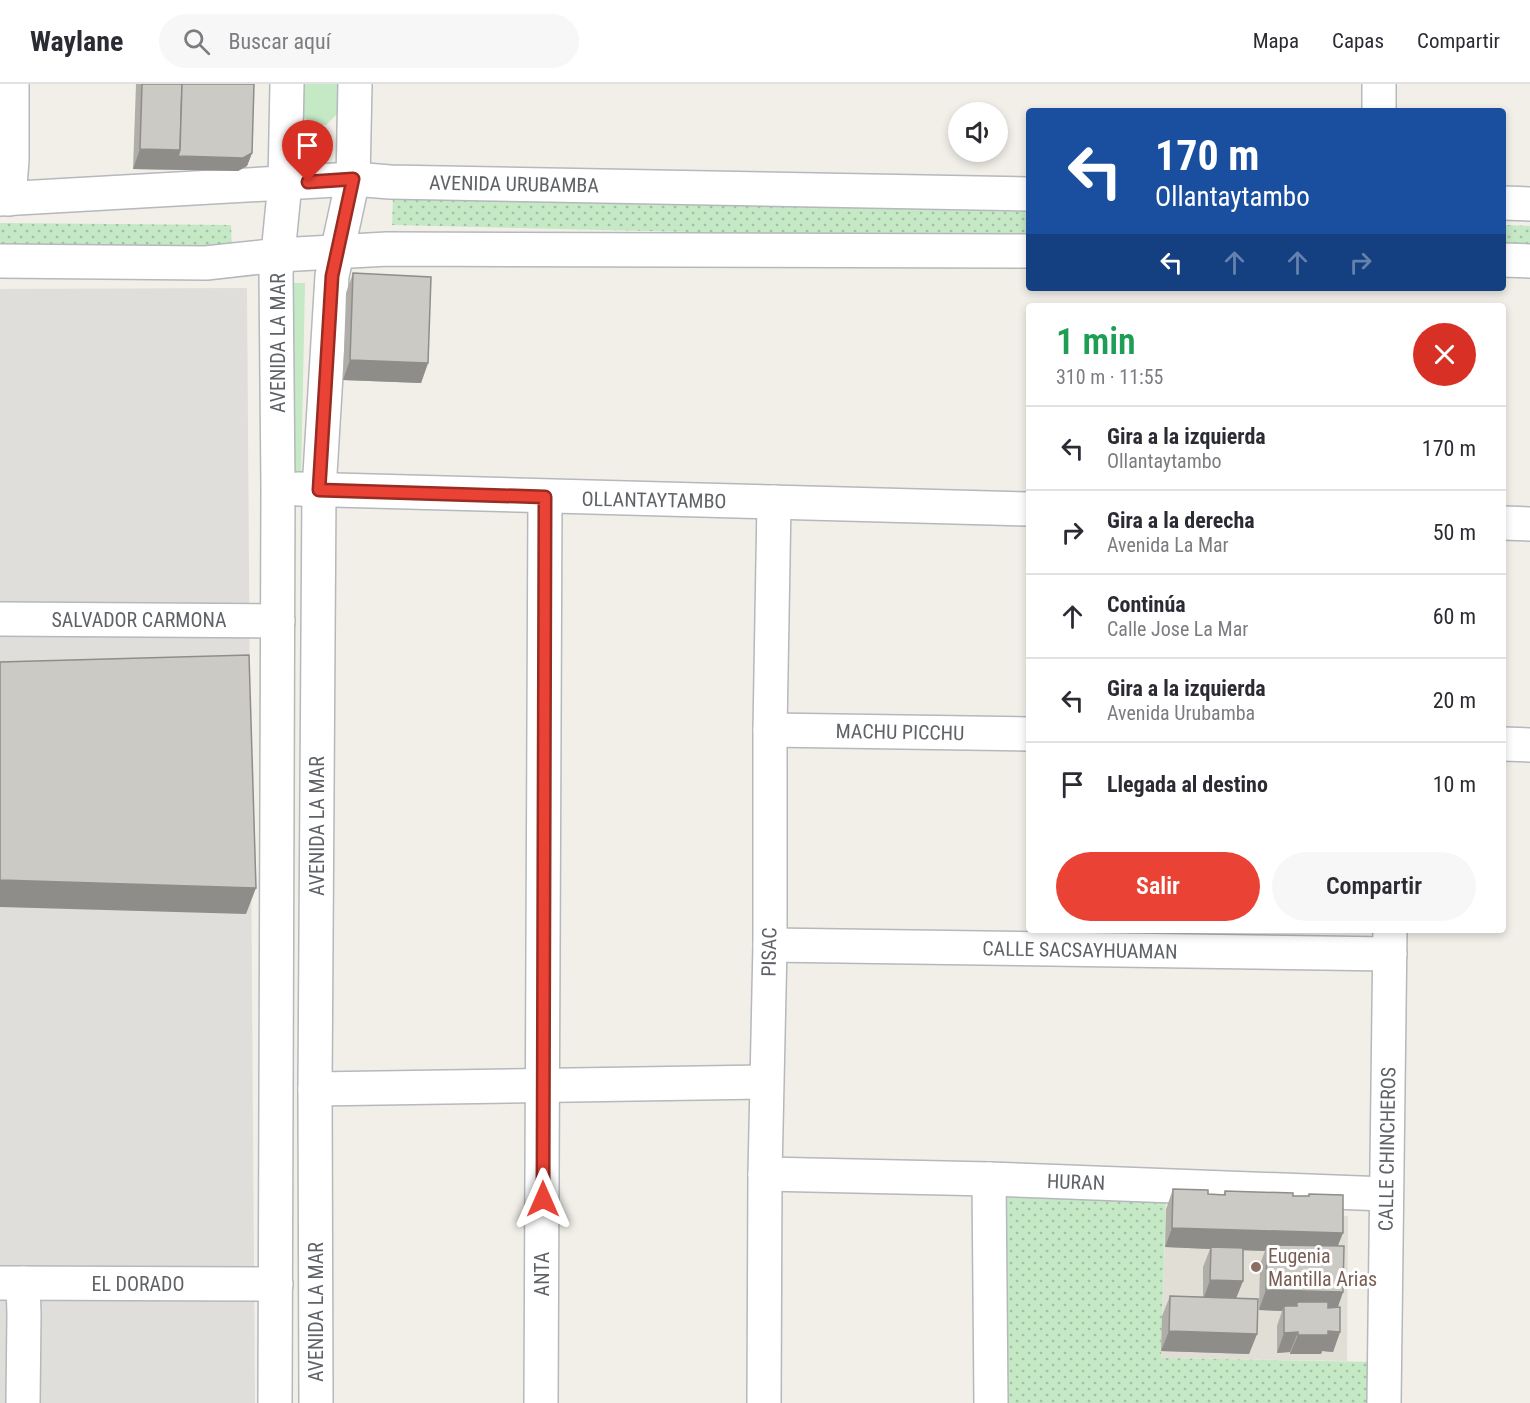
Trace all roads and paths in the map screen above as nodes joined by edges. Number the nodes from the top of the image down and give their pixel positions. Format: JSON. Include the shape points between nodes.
{"nodes":[{"id":1,"x":12,"y":84,"type":"edge"},
{"id":2,"x":287,"y":84,"type":"edge"},
{"id":3,"x":355,"y":84,"type":"edge"},
{"id":4,"x":1379,"y":84,"type":"edge"},
{"id":5,"x":1379,"y":108,"type":"edge"},
{"id":6,"x":353,"y":179,"type":"junction"},
{"id":7,"x":285,"y":183,"type":"junction"},
{"id":8,"x":1026,"y":194,"type":"edge"},
{"id":9,"x":4,"y":199,"type":"edge"},
{"id":10,"x":1506,"y":203,"type":"edge"},
{"id":11,"x":1530,"y":204,"type":"edge"},
{"id":12,"x":338,"y":251,"type":"junction"},
{"id":13,"x":1026,"y":251,"type":"edge"},
{"id":14,"x":279,"y":255,"type":"junction"},
{"id":15,"x":1506,"y":260,"type":"edge"},
{"id":16,"x":0,"y":261,"type":"edge"},
{"id":17,"x":1530,"y":261,"type":"edge"},
{"id":18,"x":278,"y":488,"type":"junction"},
{"id":19,"x":319,"y":490,"type":"junction"},
{"id":20,"x":545,"y":497,"type":"junction"},
{"id":21,"x":774,"y":502,"type":"junction"},
{"id":22,"x":1026,"y":510,"type":"edge"},
{"id":23,"x":1506,"y":523,"type":"edge"},
{"id":24,"x":1530,"y":524,"type":"edge"},
{"id":25,"x":0,"y":619,"type":"edge"},
{"id":26,"x":278,"y":621,"type":"junction"},
{"id":27,"x":770,"y":730,"type":"junction"},
{"id":28,"x":1026,"y":734,"type":"edge"},
{"id":29,"x":1506,"y":744,"type":"edge"},
{"id":30,"x":1530,"y":745,"type":"edge"},
{"id":31,"x":1390,"y":942,"type":"edge"},
{"id":32,"x":770,"y":945,"type":"junction"},
{"id":33,"x":766,"y":1082,"type":"junction"},
{"id":34,"x":543,"y":1085,"type":"junction"},
{"id":35,"x":315,"y":1089,"type":"junction"},
{"id":36,"x":765,"y":1174,"type":"junction"},
{"id":37,"x":989,"y":1179,"type":"junction"},
{"id":38,"x":1386,"y":1194,"type":"junction"},
{"id":39,"x":11,"y":1283,"type":"edge"},
{"id":40,"x":276,"y":1284,"type":"junction"},
{"id":41,"x":23,"y":1403,"type":"edge"},
{"id":42,"x":276,"y":1403,"type":"edge"},
{"id":43,"x":316,"y":1403,"type":"edge"},
{"id":44,"x":542,"y":1403,"type":"edge"},
{"id":45,"x":764,"y":1403,"type":"edge"},
{"id":46,"x":991,"y":1403,"type":"edge"},
{"id":47,"x":1384,"y":1403,"type":"edge"}],
"edges":[{"from":1,"to":9,"type":"street","via":[[12,160]]},
{"from":2,"to":7,"type":"street","name":"AVENIDA LA MAR"},
{"from":3,"to":6,"type":"street","name":"AVENIDA LA MAR"},
{"from":4,"to":5,"type":"street"},
{"from":6,"to":7,"type":"street","name":"AVENIDA URUBAMBA"},
{"from":6,"to":8,"type":"street","name":"AVENIDA URUBAMBA"},
{"from":6,"to":12,"type":"street","name":"AVENIDA LA MAR"},
{"from":7,"to":9,"type":"street","name":"AVENIDA URUBAMBA"},
{"from":7,"to":14,"type":"street","name":"AVENIDA LA MAR"},
{"from":10,"to":11,"type":"street"},
{"from":12,"to":13,"type":"street"},
{"from":12,"to":14,"type":"street"},
{"from":12,"to":19,"type":"street","name":"AVENIDA LA MAR","via":[[332,276]]},
{"from":14,"to":16,"type":"street","via":[[206,263]]},
{"from":14,"to":18,"type":"street","name":"AVENIDA LA MAR"},
{"from":15,"to":17,"type":"street"},
{"from":18,"to":19,"type":"street","name":"OLLANTAYTAMBO"},
{"from":18,"to":26,"type":"street","name":"AVENIDA LA MAR"},
{"from":19,"to":20,"type":"street","name":"OLLANTAYTAMBO"},
{"from":19,"to":35,"type":"street","name":"AVENIDA LA MAR"},
{"from":20,"to":21,"type":"street","name":"OLLANTAYTAMBO"},
{"from":20,"to":34,"type":"street","name":"ANTA"},
{"from":21,"to":22,"type":"street","name":"OLLANTAYTAMBO"},
{"from":21,"to":27,"type":"street","name":"PISAC"},
{"from":23,"to":24,"type":"street"},
{"from":25,"to":26,"type":"street","name":"SALVADOR CARMONA"},
{"from":26,"to":40,"type":"street","name":"AVENIDA LA MAR"},
{"from":27,"to":28,"type":"street","name":"MACHU PICCHU"},
{"from":27,"to":32,"type":"street","name":"PISAC"},
{"from":29,"to":30,"type":"street"},
{"from":31,"to":32,"type":"street","name":"CALLE SACSAYHUAMAN"},
{"from":31,"to":38,"type":"street","name":"CALLE CHINCHEROS"},
{"from":32,"to":33,"type":"street","name":"PISAC"},
{"from":33,"to":34,"type":"street"},
{"from":33,"to":36,"type":"street","name":"PISAC"},
{"from":34,"to":35,"type":"street"},
{"from":34,"to":44,"type":"street","name":"ANTA"},
{"from":35,"to":43,"type":"street","name":"AVENIDA LA MAR"},
{"from":36,"to":37,"type":"street","name":"HURAN"},
{"from":36,"to":45,"type":"street","name":"PISAC"},
{"from":37,"to":38,"type":"street","name":"HURAN"},
{"from":37,"to":46,"type":"street"},
{"from":38,"to":47,"type":"street","name":"CALLE CHINCHEROS"},
{"from":39,"to":40,"type":"street","name":"EL DORADO"},
{"from":39,"to":41,"type":"street","via":[[24,1314]]},
{"from":40,"to":42,"type":"street","name":"AVENIDA LA MAR"}]}
